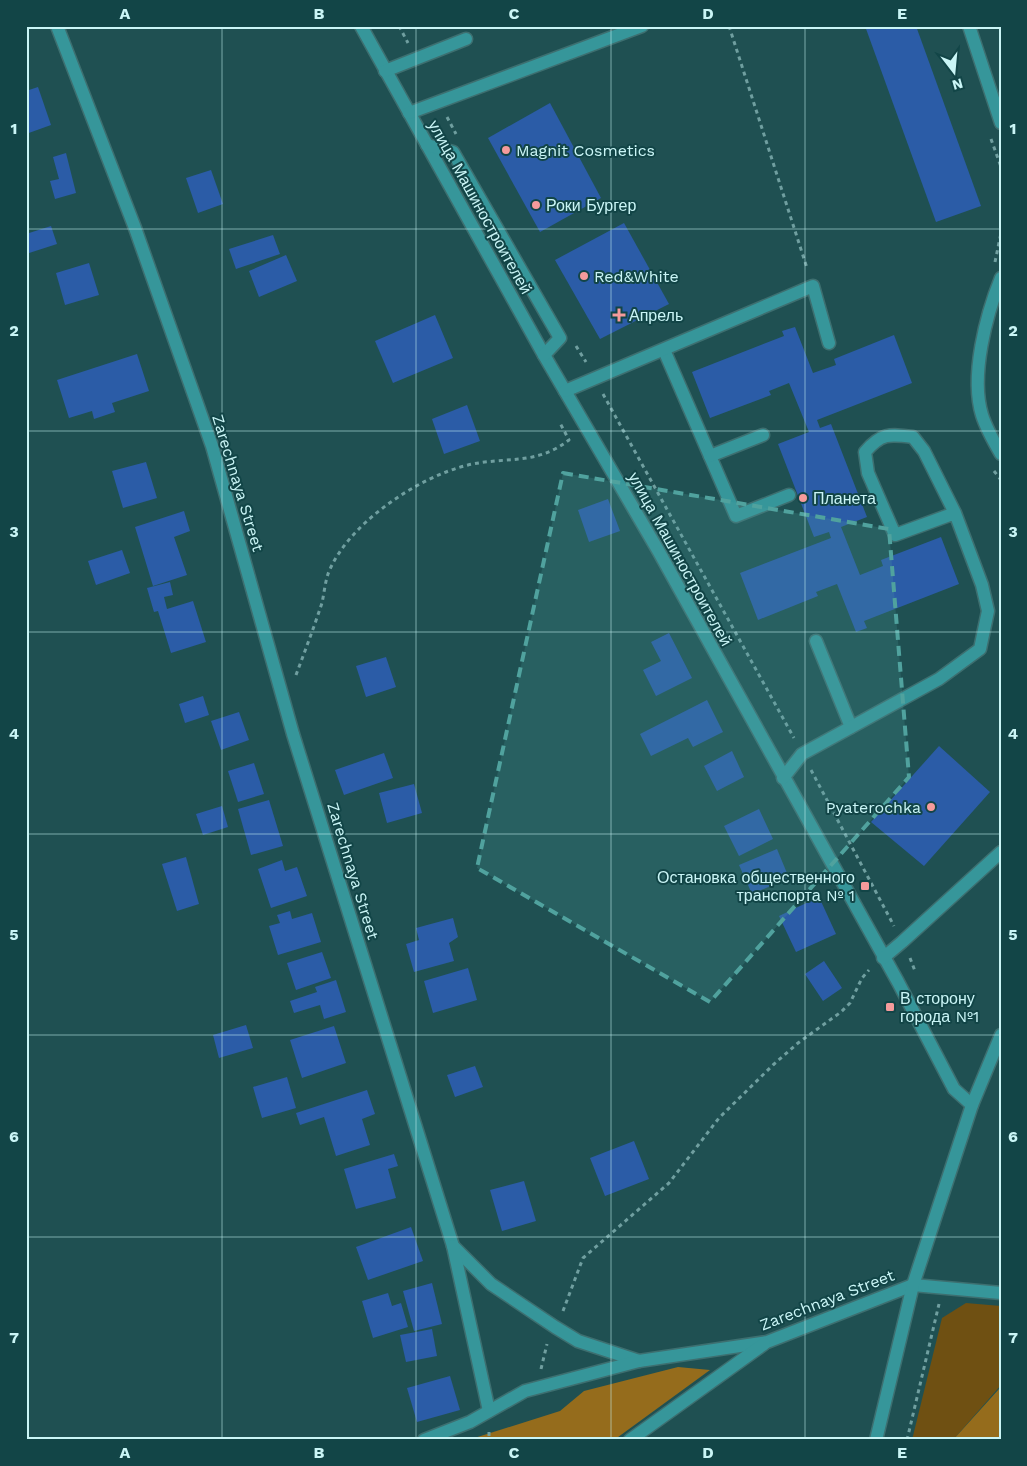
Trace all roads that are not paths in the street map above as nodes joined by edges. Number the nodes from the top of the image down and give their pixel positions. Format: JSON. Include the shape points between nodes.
{"nodes":[{"id":1,"x":57,"y":26,"type":"edge"},
{"id":2,"x":361,"y":26,"type":"edge"},
{"id":3,"x":642,"y":26,"type":"edge"},
{"id":4,"x":969,"y":26,"type":"edge"},
{"id":5,"x":466,"y":39,"type":"dead end"},
{"id":6,"x":385,"y":71,"type":"junction"},
{"id":7,"x":409,"y":113,"type":"junction"},
{"id":8,"x":1001,"y":123,"type":"edge"},
{"id":9,"x":427,"y":145,"type":"junction"},
{"id":10,"x":1001,"y":278,"type":"edge"},
{"id":11,"x":829,"y":343,"type":"dead end"},
{"id":12,"x":664,"y":350,"type":"junction"},
{"id":13,"x":544,"y":355,"type":"junction"},
{"id":14,"x":565,"y":391,"type":"junction"},
{"id":15,"x":764,"y":435,"type":"dead end"},
{"id":16,"x":1001,"y":454,"type":"edge"},
{"id":17,"x":710,"y":456,"type":"junction"},
{"id":18,"x":789,"y":495,"type":"dead end"},
{"id":19,"x":955,"y":513,"type":"junction"},
{"id":20,"x":816,"y":641,"type":"dead end"},
{"id":21,"x":851,"y":727,"type":"junction"},
{"id":22,"x":783,"y":778,"type":"junction"},
{"id":23,"x":1001,"y":852,"type":"edge"},
{"id":24,"x":882,"y":958,"type":"junction"},
{"id":25,"x":1001,"y":1035,"type":"edge"},
{"id":26,"x":972,"y":1105,"type":"junction"},
{"id":27,"x":453,"y":1246,"type":"junction"},
{"id":28,"x":913,"y":1285,"type":"junction"},
{"id":29,"x":1001,"y":1292,"type":"edge"},
{"id":30,"x":767,"y":1342,"type":"junction"},
{"id":31,"x":639,"y":1361,"type":"junction"},
{"id":32,"x":489,"y":1411,"type":"junction"},
{"id":33,"x":424,"y":1440,"type":"edge"},
{"id":34,"x":630,"y":1440,"type":"edge"},
{"id":35,"x":876,"y":1440,"type":"edge"}],
"edges":[{"from":1,"to":27,"type":"street","name":"Zarechnaya Street","via":[[135,228],[212,446],[293,734]]},
{"from":2,"to":6,"type":"street","name":"улица Машиностроителей"},
{"from":3,"to":7,"type":"street"},
{"from":4,"to":8,"type":"street"},
{"from":5,"to":6,"type":"street"},
{"from":6,"to":7,"type":"street","name":"улица Машиностроителей"},
{"from":7,"to":9,"type":"street","name":"улица Машиностроителей"},
{"from":9,"to":13,"type":"street","name":"улица Машиностроителей"},
{"from":9,"to":13,"type":"street","via":[[453,152],[560,338]]},
{"from":10,"to":16,"type":"street","via":[[986,323],[978,368],[982,414]]},
{"from":11,"to":12,"type":"street","via":[[813,286]]},
{"from":12,"to":14,"type":"street"},
{"from":12,"to":17,"type":"street"},
{"from":13,"to":14,"type":"street","name":"улица Машиностроителей"},
{"from":14,"to":22,"type":"street","name":"улица Машиностроителей","via":[[659,552]]},
{"from":15,"to":17,"type":"street"},
{"from":17,"to":18,"type":"street","via":[[736,516]]},
{"from":19,"to":19,"type":"street","via":[[895,535],[868,473],[865,452],[876,439],[884,436],[913,437],[924,451]]},
{"from":19,"to":21,"type":"street","via":[[982,585],[988,611],[980,649],[939,679]]},
{"from":20,"to":21,"type":"street"},
{"from":21,"to":22,"type":"street","via":[[802,754]]},
{"from":22,"to":24,"type":"street","name":"улица Машиностроителей"},
{"from":23,"to":24,"type":"street"},
{"from":24,"to":26,"type":"street","name":"улица Машиностроителей","via":[[954,1089]]},
{"from":25,"to":26,"type":"street"},
{"from":26,"to":28,"type":"street"},
{"from":27,"to":31,"type":"street","name":"Zarechnaya Street","via":[[492,1284],[555,1327],[578,1341]]},
{"from":27,"to":32,"type":"street"},
{"from":28,"to":29,"type":"street"},
{"from":28,"to":30,"type":"street","name":"Zarechnaya Street"},
{"from":28,"to":35,"type":"street"},
{"from":30,"to":31,"type":"street","name":"Zarechnaya Street"},
{"from":30,"to":34,"type":"street"},
{"from":31,"to":32,"type":"street","via":[[530,1390]]},
{"from":32,"to":33,"type":"street"}]}
